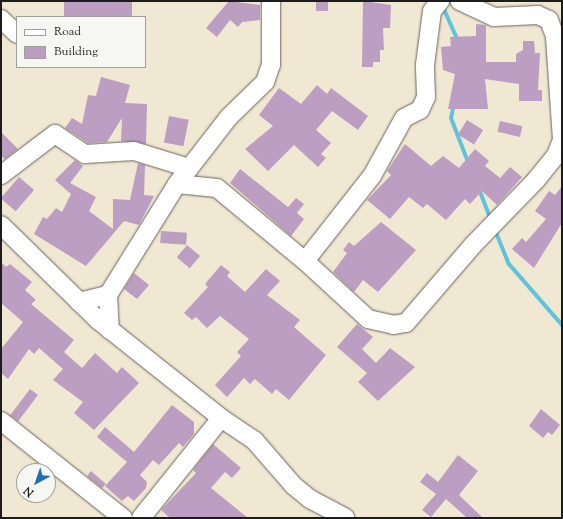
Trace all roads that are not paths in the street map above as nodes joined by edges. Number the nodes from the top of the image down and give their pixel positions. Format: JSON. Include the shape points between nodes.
{"nodes":[{"id":1,"x":271,"y":1,"type":"edge"},
{"id":2,"x":440,"y":1,"type":"edge"},
{"id":3,"x":459,"y":1,"type":"edge"},
{"id":4,"x":1,"y":19,"type":"edge"},
{"id":5,"x":16,"y":33,"type":"edge"},
{"id":6,"x":558,"y":39,"type":"edge"},
{"id":7,"x":559,"y":59,"type":"edge"},
{"id":8,"x":189,"y":168,"type":"junction"},
{"id":9,"x":1,"y":175,"type":"edge"},
{"id":10,"x":177,"y":184,"type":"junction"},
{"id":11,"x":1,"y":225,"type":"edge"},
{"id":12,"x":305,"y":261,"type":"junction"},
{"id":13,"x":108,"y":295,"type":"junction"},
{"id":14,"x":79,"y":302,"type":"junction"},
{"id":15,"x":110,"y":330,"type":"junction"},
{"id":16,"x":221,"y":418,"type":"junction"},
{"id":17,"x":1,"y":421,"type":"edge"},
{"id":18,"x":123,"y":518,"type":"edge"},
{"id":19,"x":141,"y":518,"type":"edge"},
{"id":20,"x":345,"y":518,"type":"edge"}],
"edges":[{"from":1,"to":8,"type":"street","via":[[270,75],[229,117]]},
{"from":2,"to":12,"type":"street","via":[[432,10],[425,65],[426,96],[420,110],[404,118],[372,176]]},
{"from":3,"to":6,"type":"street","via":[[494,17],[545,16]]},
{"from":4,"to":5,"type":"street"},
{"from":6,"to":7,"type":"street"},
{"from":7,"to":12,"type":"street","via":[[561,148],[406,323],[393,325],[368,319]]},
{"from":8,"to":9,"type":"street","via":[[134,151],[85,154],[55,134]]},
{"from":8,"to":10,"type":"street"},
{"from":10,"to":12,"type":"street","via":[[217,188]]},
{"from":10,"to":13,"type":"street"},
{"from":11,"to":14,"type":"street"},
{"from":13,"to":14,"type":"street"},
{"from":13,"to":15,"type":"street"},
{"from":14,"to":15,"type":"street"},
{"from":15,"to":16,"type":"street"},
{"from":16,"to":19,"type":"street"},
{"from":16,"to":20,"type":"street","via":[[263,448],[294,486]]},
{"from":17,"to":18,"type":"street"}]}
